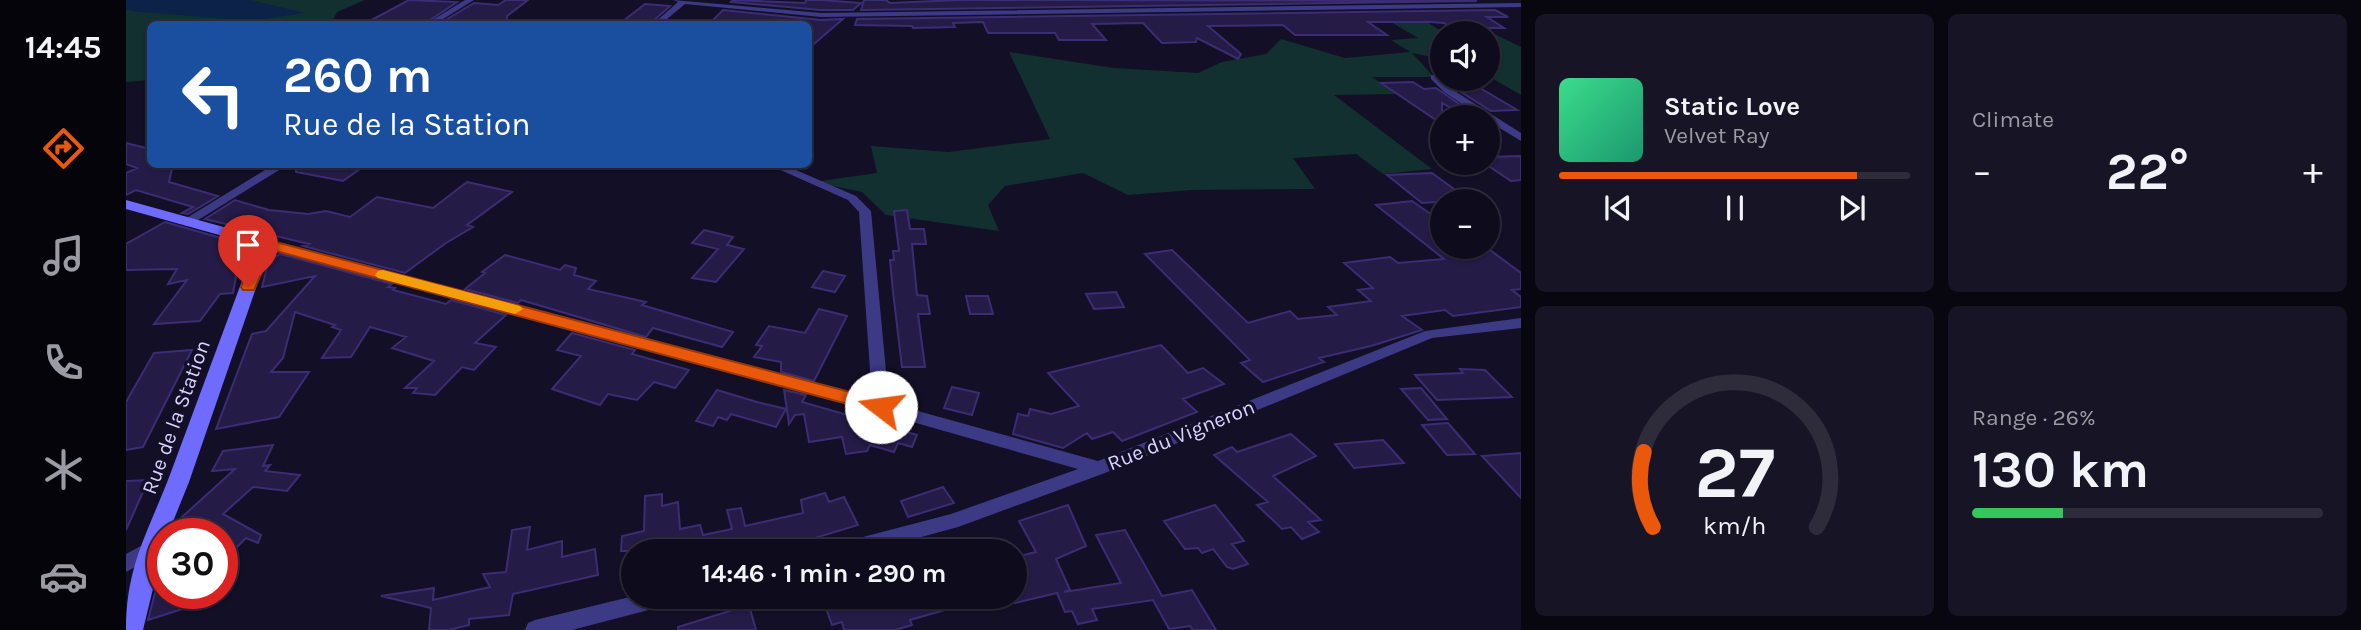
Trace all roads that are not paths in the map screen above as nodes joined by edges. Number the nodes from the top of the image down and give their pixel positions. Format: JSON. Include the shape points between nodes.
{"nodes":[{"id":1,"x":470,"y":0,"type":"edge"},
{"id":2,"x":1283,"y":0,"type":"edge"},
{"id":3,"x":682,"y":1,"type":"edge"},
{"id":4,"x":1521,"y":5,"type":"edge"},
{"id":5,"x":1292,"y":7,"type":"junction"},
{"id":6,"x":821,"y":15,"type":"junction"},
{"id":7,"x":435,"y":21,"type":"edge"},
{"id":8,"x":660,"y":21,"type":"edge"},
{"id":9,"x":812,"y":22,"type":"edge"},
{"id":10,"x":1449,"y":91,"type":"edge"},
{"id":11,"x":1521,"y":138,"type":"edge"},
{"id":12,"x":277,"y":168,"type":"edge"},
{"id":13,"x":781,"y":168,"type":"edge"},
{"id":14,"x":126,"y":204,"type":"edge"},
{"id":15,"x":186,"y":222,"type":"junction"},
{"id":16,"x":268,"y":244,"type":"junction"},
{"id":17,"x":1521,"y":323,"type":"edge"},
{"id":18,"x":881,"y":407,"type":"junction"},
{"id":19,"x":1099,"y":468,"type":"junction"},
{"id":20,"x":163,"y":518,"type":"edge"},
{"id":21,"x":886,"y":539,"type":"edge"},
{"id":22,"x":147,"y":551,"type":"edge"},
{"id":23,"x":147,"y":558,"type":"edge"},
{"id":24,"x":126,"y":564,"type":"edge"},
{"id":25,"x":621,"y":608,"type":"edge"},
{"id":26,"x":130,"y":630,"type":"edge"},
{"id":27,"x":535,"y":630,"type":"edge"}],
"edges":[{"from":1,"to":7,"type":"street"},
{"from":2,"to":5,"type":"street"},
{"from":3,"to":6,"type":"street"},
{"from":3,"to":8,"type":"street"},
{"from":4,"to":5,"type":"street"},
{"from":5,"to":6,"type":"street"},
{"from":6,"to":9,"type":"street"},
{"from":10,"to":11,"type":"street"},
{"from":12,"to":15,"type":"street"},
{"from":13,"to":18,"type":"street","via":[[852,198],[865,211]]},
{"from":14,"to":15,"type":"street"},
{"from":15,"to":16,"type":"street"},
{"from":16,"to":18,"type":"street"},
{"from":16,"to":20,"type":"street","name":"Rue de la Station","via":[[257,262]]},
{"from":17,"to":19,"type":"street","name":"Rue du Vigneron","via":[[1430,334]]},
{"from":18,"to":19,"type":"street"},
{"from":19,"to":21,"type":"street","name":"Rue du Vigneron","via":[[952,522]]},
{"from":22,"to":24,"type":"street"},
{"from":23,"to":26,"type":"street","name":"Rue de la Station"},
{"from":25,"to":27,"type":"street"}]}
